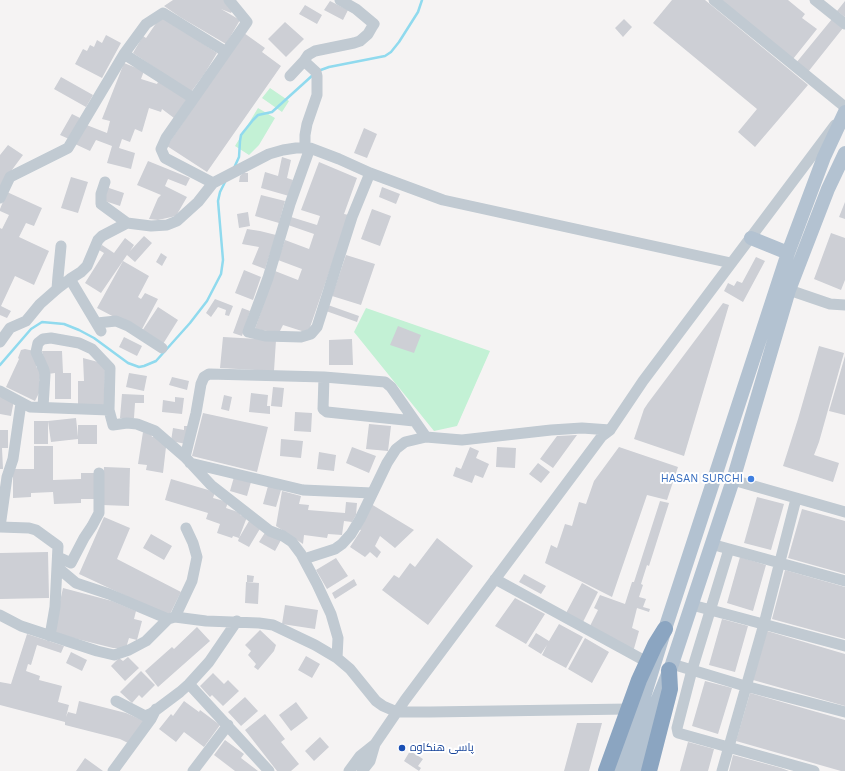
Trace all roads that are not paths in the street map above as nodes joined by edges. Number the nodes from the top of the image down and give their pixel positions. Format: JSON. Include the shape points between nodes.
{"nodes":[{"id":1,"x":229,"y":0,"type":"edge"},
{"id":2,"x":340,"y":0,"type":"edge"},
{"id":3,"x":714,"y":0,"type":"edge"},
{"id":4,"x":815,"y":0,"type":"edge"},
{"id":5,"x":845,"y":24,"type":"edge"},
{"id":6,"x":226,"y":52,"type":"junction"},
{"id":7,"x":124,"y":54,"type":"junction"},
{"id":8,"x":304,"y":61,"type":"junction"},
{"id":9,"x":290,"y":76,"type":"dead end"},
{"id":10,"x":193,"y":98,"type":"junction"},
{"id":11,"x":844,"y":112,"type":"edge"},
{"id":12,"x":307,"y":148,"type":"junction"},
{"id":13,"x":845,"y":153,"type":"edge"},
{"id":14,"x":845,"y":166,"type":"edge"},
{"id":15,"x":370,"y":173,"type":"junction"},
{"id":16,"x":832,"y":179,"type":"junction"},
{"id":17,"x":105,"y":182,"type":"dead end"},
{"id":18,"x":212,"y":183,"type":"junction"},
{"id":19,"x":0,"y":198,"type":"edge"},
{"id":20,"x":126,"y":223,"type":"junction"},
{"id":21,"x":751,"y":238,"type":"junction"},
{"id":22,"x":788,"y":253,"type":"junction"},
{"id":23,"x":731,"y":263,"type":"junction"},
{"id":24,"x":70,"y":279,"type":"junction"},
{"id":25,"x":789,"y":290,"type":"junction"},
{"id":26,"x":845,"y":305,"type":"edge"},
{"id":27,"x":0,"y":342,"type":"edge"},
{"id":28,"x":162,"y":348,"type":"dead end"},
{"id":29,"x":324,"y":377,"type":"junction"},
{"id":30,"x":0,"y":391,"type":"edge"},
{"id":31,"x":21,"y":403,"type":"junction"},
{"id":32,"x":43,"y":407,"type":"junction"},
{"id":33,"x":109,"y":410,"type":"junction"},
{"id":34,"x":414,"y":421,"type":"junction"},
{"id":35,"x":610,"y":430,"type":"junction"},
{"id":36,"x":426,"y":438,"type":"junction"},
{"id":37,"x":187,"y":460,"type":"junction"},
{"id":38,"x":99,"y":473,"type":"dead end"},
{"id":39,"x":733,"y":480,"type":"junction"},
{"id":40,"x":372,"y":493,"type":"junction"},
{"id":41,"x":796,"y":498,"type":"junction"},
{"id":42,"x":845,"y":512,"type":"edge"},
{"id":43,"x":0,"y":527,"type":"edge"},
{"id":44,"x":186,"y":528,"type":"dead end"},
{"id":45,"x":711,"y":544,"type":"junction"},
{"id":46,"x":730,"y":549,"type":"junction"},
{"id":47,"x":304,"y":559,"type":"junction"},
{"id":48,"x":58,"y":562,"type":"junction"},
{"id":49,"x":780,"y":563,"type":"junction"},
{"id":50,"x":495,"y":579,"type":"junction"},
{"id":51,"x":845,"y":581,"type":"edge"},
{"id":52,"x":692,"y":605,"type":"junction"},
{"id":53,"x":710,"y":610,"type":"junction"},
{"id":54,"x":0,"y":615,"type":"edge"},
{"id":55,"x":171,"y":618,"type":"junction"},
{"id":56,"x":237,"y":621,"type":"junction"},
{"id":57,"x":764,"y":624,"type":"junction"},
{"id":58,"x":665,"y":629,"type":"junction"},
{"id":59,"x":50,"y":636,"type":"junction"},
{"id":60,"x":845,"y":646,"type":"edge"},
{"id":61,"x":337,"y":658,"type":"junction"},
{"id":62,"x":647,"y":662,"type":"junction"},
{"id":63,"x":670,"y":667,"type":"junction"},
{"id":64,"x":692,"y":670,"type":"junction"},
{"id":65,"x":189,"y":684,"type":"junction"},
{"id":66,"x":745,"y":686,"type":"junction"},
{"id":67,"x":116,"y":701,"type":"dead end"},
{"id":68,"x":156,"y":709,"type":"junction"},
{"id":69,"x":628,"y":709,"type":"junction"},
{"id":70,"x":397,"y":712,"type":"junction"},
{"id":71,"x":845,"y":712,"type":"edge"},
{"id":72,"x":228,"y":725,"type":"junction"},
{"id":73,"x":375,"y":744,"type":"junction"},
{"id":74,"x":728,"y":747,"type":"junction"},
{"id":75,"x":113,"y":771,"type":"edge"},
{"id":76,"x":192,"y":771,"type":"edge"},
{"id":77,"x":269,"y":771,"type":"edge"},
{"id":78,"x":349,"y":771,"type":"edge"},
{"id":79,"x":362,"y":771,"type":"edge"},
{"id":80,"x":606,"y":771,"type":"edge"},
{"id":81,"x":621,"y":771,"type":"edge"},
{"id":82,"x":635,"y":771,"type":"edge"},
{"id":83,"x":649,"y":771,"type":"edge"},
{"id":84,"x":722,"y":771,"type":"edge"},
{"id":85,"x":814,"y":771,"type":"edge"}],
"edges":[{"from":1,"to":6,"type":"street","via":[[247,22]]},
{"from":2,"to":8,"type":"street","via":[[374,24],[360,41],[315,51]]},
{"from":3,"to":11,"type":"street"},
{"from":4,"to":5,"type":"street"},
{"from":6,"to":7,"type":"street","via":[[163,13],[146,24]]},
{"from":6,"to":10,"type":"street"},
{"from":7,"to":10,"type":"street"},
{"from":7,"to":19,"type":"street","via":[[68,148],[10,177]]},
{"from":8,"to":9,"type":"street"},
{"from":8,"to":12,"type":"street","via":[[317,74],[317,95],[305,135]]},
{"from":10,"to":18,"type":"street","via":[[161,149],[165,158]]},
{"from":11,"to":21,"type":"street"},
{"from":11,"to":22,"type":"main road","via":[[824,156]]},
{"from":12,"to":15,"type":"street"},
{"from":12,"to":15,"type":"street","via":[[268,278],[248,332],[265,336],[301,337],[311,334],[316,327],[352,217]]},
{"from":12,"to":18,"type":"street","via":[[269,154]]},
{"from":13,"to":16,"type":"main road"},
{"from":14,"to":16,"type":"street"},
{"from":15,"to":23,"type":"street","via":[[443,200]]},
{"from":16,"to":25,"type":"main road"},
{"from":17,"to":20,"type":"street","via":[[101,204]]},
{"from":18,"to":20,"type":"street","via":[[198,202],[177,221],[167,225],[151,226]]},
{"from":20,"to":24,"type":"street","via":[[102,236],[87,266]]},
{"from":21,"to":22,"type":"main road"},
{"from":21,"to":23,"type":"street"},
{"from":22,"to":58,"type":"main road"},
{"from":23,"to":35,"type":"street","via":[[643,380]]},
{"from":24,"to":27,"type":"street","via":[[40,304],[26,321],[10,328]]},
{"from":24,"to":28,"type":"street","via":[[99,327],[116,321]]},
{"from":25,"to":26,"type":"street","via":[[830,304]]},
{"from":25,"to":39,"type":"main road"},
{"from":29,"to":34,"type":"street","via":[[385,382]]},
{"from":29,"to":34,"type":"street","via":[[323,409],[327,412]]},
{"from":29,"to":37,"type":"street","via":[[209,374],[204,377]]},
{"from":30,"to":31,"type":"street"},
{"from":31,"to":32,"type":"street","via":[[30,407]]},
{"from":31,"to":43,"type":"street"},
{"from":32,"to":33,"type":"street"},
{"from":32,"to":33,"type":"street","via":[[45,376],[36,352],[38,343],[51,338],[79,343],[92,349],[107,364],[110,368]]},
{"from":33,"to":37,"type":"street","via":[[113,425],[137,424],[154,431]]},
{"from":34,"to":36,"type":"street"},
{"from":35,"to":36,"type":"street","via":[[551,430],[462,440]]},
{"from":35,"to":50,"type":"street","via":[[602,436]]},
{"from":36,"to":40,"type":"street","via":[[405,442],[396,449]]},
{"from":37,"to":40,"type":"street","via":[[303,490]]},
{"from":37,"to":47,"type":"street","via":[[211,485],[243,510],[270,531],[292,542]]},
{"from":38,"to":48,"type":"street","via":[[99,513],[71,563]]},
{"from":39,"to":41,"type":"street"},
{"from":39,"to":45,"type":"main road"},
{"from":40,"to":47,"type":"street","via":[[360,519],[342,544]]},
{"from":41,"to":42,"type":"street"},
{"from":41,"to":49,"type":"street"},
{"from":43,"to":48,"type":"street","via":[[36,530],[58,546]]},
{"from":44,"to":55,"type":"street","via":[[197,557],[192,581]]},
{"from":45,"to":46,"type":"street"},
{"from":45,"to":52,"type":"main road"},
{"from":46,"to":49,"type":"street"},
{"from":46,"to":53,"type":"street"},
{"from":47,"to":61,"type":"street","via":[[331,614],[338,638]]},
{"from":48,"to":55,"type":"street","via":[[76,583]]},
{"from":48,"to":59,"type":"street"},
{"from":49,"to":51,"type":"street"},
{"from":49,"to":57,"type":"street"},
{"from":50,"to":62,"type":"street"},
{"from":50,"to":70,"type":"street"},
{"from":52,"to":53,"type":"street"},
{"from":52,"to":63,"type":"main road"},
{"from":53,"to":57,"type":"street"},
{"from":53,"to":64,"type":"street"},
{"from":54,"to":59,"type":"street","via":[[21,626]]},
{"from":55,"to":56,"type":"street"},
{"from":55,"to":59,"type":"street","via":[[146,641],[114,655]]},
{"from":56,"to":61,"type":"street","via":[[273,625]]},
{"from":56,"to":65,"type":"street","via":[[209,662]]},
{"from":57,"to":60,"type":"street"},
{"from":57,"to":66,"type":"street"},
{"from":58,"to":62,"type":"highway"},
{"from":58,"to":81,"type":"main road"},
{"from":61,"to":70,"type":"street","via":[[350,669],[376,701]]},
{"from":62,"to":69,"type":"highway"},
{"from":63,"to":64,"type":"street"},
{"from":63,"to":82,"type":"main road"},
{"from":63,"to":83,"type":"highway","via":[[670,689]]},
{"from":64,"to":66,"type":"street"},
{"from":64,"to":74,"type":"street","via":[[677,728],[678,733]]},
{"from":65,"to":68,"type":"street"},
{"from":65,"to":72,"type":"street"},
{"from":66,"to":71,"type":"street"},
{"from":66,"to":74,"type":"street"},
{"from":67,"to":68,"type":"street","via":[[145,716]]},
{"from":68,"to":75,"type":"street"},
{"from":69,"to":70,"type":"street"},
{"from":69,"to":80,"type":"highway"},
{"from":70,"to":73,"type":"street"},
{"from":72,"to":76,"type":"street"},
{"from":72,"to":77,"type":"street"},
{"from":73,"to":78,"type":"street","via":[[360,756]]},
{"from":73,"to":79,"type":"street","via":[[370,762]]},
{"from":74,"to":84,"type":"street"},
{"from":74,"to":85,"type":"street"}]}
